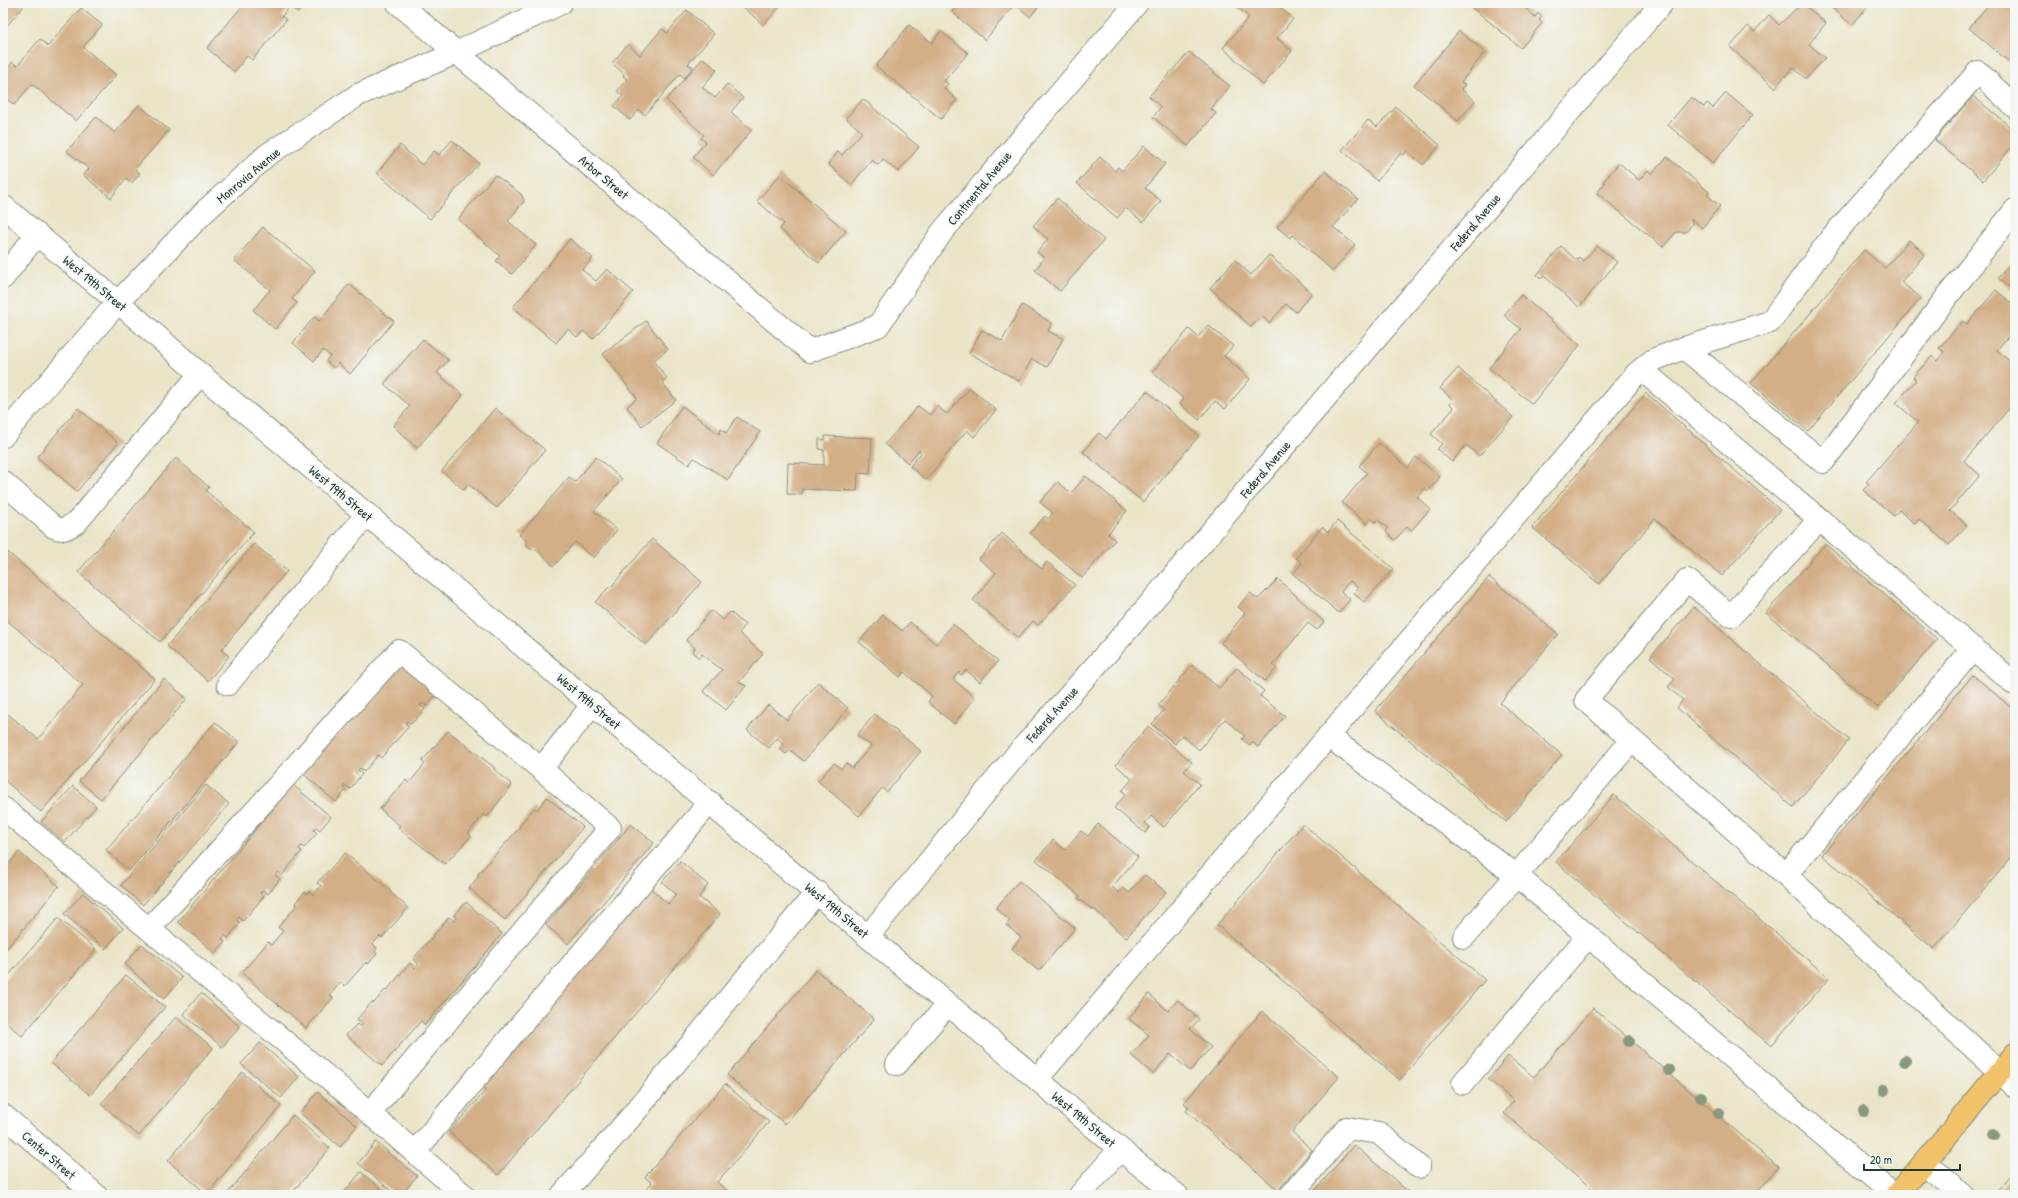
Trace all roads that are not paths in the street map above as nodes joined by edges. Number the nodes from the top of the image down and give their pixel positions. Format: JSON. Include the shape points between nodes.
{"nodes":[{"id":1,"x":398,"y":3,"type":"edge"},
{"id":2,"x":561,"y":3,"type":"edge"},
{"id":3,"x":1137,"y":3,"type":"edge"},
{"id":4,"x":1662,"y":3,"type":"edge"},
{"id":5,"x":456,"y":53,"type":"junction"},
{"id":6,"x":2015,"y":107,"type":"edge"},
{"id":7,"x":3,"y":206,"type":"edge"},
{"id":8,"x":2015,"y":210,"type":"edge"},
{"id":9,"x":37,"y":234,"type":"junction"},
{"id":10,"x":3,"y":278,"type":"edge"},
{"id":11,"x":118,"y":302,"type":"junction"},
{"id":12,"x":1684,"y":348,"type":"junction"},
{"id":13,"x":810,"y":351,"type":"joint"},
{"id":14,"x":1642,"y":370,"type":"junction"},
{"id":15,"x":200,"y":374,"type":"junction"},
{"id":16,"x":3,"y":436,"type":"edge"},
{"id":17,"x":3,"y":482,"type":"edge"},
{"id":18,"x":367,"y":514,"type":"junction"},
{"id":19,"x":1820,"y":519,"type":"junction"},
{"id":20,"x":1973,"y":648,"type":"junction"},
{"id":21,"x":228,"y":684,"type":"dead end"},
{"id":22,"x":2015,"y":684,"type":"edge"},
{"id":23,"x":593,"y":704,"type":"junction"},
{"id":24,"x":1328,"y":736,"type":"junction"},
{"id":25,"x":1632,"y":740,"type":"junction"},
{"id":26,"x":541,"y":768,"type":"junction"},
{"id":27,"x":710,"y":802,"type":"junction"},
{"id":28,"x":3,"y":808,"type":"edge"},
{"id":29,"x":1516,"y":874,"type":"junction"},
{"id":30,"x":1786,"y":874,"type":"junction"},
{"id":31,"x":816,"y":892,"type":"junction"},
{"id":32,"x":149,"y":929,"type":"junction"},
{"id":33,"x":868,"y":936,"type":"junction"},
{"id":34,"x":1588,"y":936,"type":"junction"},
{"id":35,"x":1464,"y":937,"type":"dead end"},
{"id":36,"x":948,"y":1004,"type":"junction"},
{"id":37,"x":2015,"y":1054,"type":"edge"},
{"id":38,"x":898,"y":1064,"type":"dead end"},
{"id":39,"x":1037,"y":1079,"type":"junction"},
{"id":40,"x":2007,"y":1079,"type":"edge"},
{"id":41,"x":1463,"y":1083,"type":"dead end"},
{"id":42,"x":370,"y":1113,"type":"junction"},
{"id":43,"x":3,"y":1115,"type":"edge"},
{"id":44,"x":1120,"y":1149,"type":"junction"},
{"id":45,"x":416,"y":1152,"type":"junction"},
{"id":46,"x":1924,"y":1163,"type":"junction"},
{"id":47,"x":1419,"y":1167,"type":"dead end"},
{"id":48,"x":96,"y":1195,"type":"edge"},
{"id":49,"x":464,"y":1195,"type":"edge"},
{"id":50,"x":562,"y":1195,"type":"edge"},
{"id":51,"x":1080,"y":1195,"type":"edge"},
{"id":52,"x":1177,"y":1195,"type":"edge"},
{"id":53,"x":1291,"y":1195,"type":"edge"},
{"id":54,"x":1896,"y":1195,"type":"edge"},
{"id":55,"x":1962,"y":1195,"type":"edge"}],
"edges":[{"from":1,"to":5,"type":"street","name":"Arbor Street"},
{"from":2,"to":5,"type":"street","name":"Monrovia Avenue"},
{"from":3,"to":13,"type":"street","name":"Continental Avenue","via":[[942,232],[878,326]]},
{"from":4,"to":33,"type":"street","name":"Federal Avenue","via":[[1135,621],[1017,754]]},
{"from":5,"to":11,"type":"street","name":"Monrovia Avenue","via":[[358,95],[268,155],[202,214]]},
{"from":5,"to":13,"type":"street","name":"Arbor Street"},
{"from":6,"to":12,"type":"street","via":[[1978,72],[1831,238],[1770,322]]},
{"from":7,"to":9,"type":"street","name":"West 19th Street"},
{"from":8,"to":12,"type":"street","via":[[1823,462]]},
{"from":9,"to":10,"type":"street"},
{"from":9,"to":11,"type":"street","name":"West 19th Street"},
{"from":11,"to":15,"type":"street","name":"West 19th Street"},
{"from":11,"to":16,"type":"street","name":"Monrovia Avenue"},
{"from":12,"to":14,"type":"street","via":[[1653,360]]},
{"from":14,"to":19,"type":"street"},
{"from":14,"to":24,"type":"street"},
{"from":15,"to":17,"type":"street","via":[[77,522],[65,530],[54,526]]},
{"from":15,"to":18,"type":"street","name":"West 19th Street"},
{"from":18,"to":21,"type":"street"},
{"from":18,"to":23,"type":"street","name":"West 19th Street"},
{"from":19,"to":20,"type":"street"},
{"from":19,"to":25,"type":"street","via":[[1731,616],[1687,580],[1586,700]]},
{"from":20,"to":22,"type":"street"},
{"from":20,"to":30,"type":"street"},
{"from":23,"to":26,"type":"street"},
{"from":23,"to":27,"type":"street","name":"West 19th Street"},
{"from":24,"to":29,"type":"street"},
{"from":24,"to":39,"type":"street"},
{"from":25,"to":29,"type":"street"},
{"from":25,"to":30,"type":"street"},
{"from":26,"to":32,"type":"street","via":[[399,651]]},
{"from":26,"to":42,"type":"street","via":[[610,828]]},
{"from":27,"to":31,"type":"street","name":"West 19th Street"},
{"from":27,"to":45,"type":"street"},
{"from":28,"to":32,"type":"street"},
{"from":29,"to":34,"type":"street"},
{"from":29,"to":35,"type":"street"},
{"from":30,"to":40,"type":"street"},
{"from":31,"to":33,"type":"street","name":"West 19th Street"},
{"from":31,"to":50,"type":"street","via":[[630,1118]]},
{"from":32,"to":42,"type":"street"},
{"from":33,"to":36,"type":"street","name":"West 19th Street"},
{"from":34,"to":41,"type":"street"},
{"from":34,"to":54,"type":"street"},
{"from":36,"to":38,"type":"street"},
{"from":36,"to":39,"type":"street","name":"West 19th Street"},
{"from":37,"to":40,"type":"main road"},
{"from":39,"to":44,"type":"street","name":"West 19th Street"},
{"from":40,"to":46,"type":"main road"},
{"from":42,"to":45,"type":"street"},
{"from":43,"to":48,"type":"street","name":"Center Street"},
{"from":44,"to":51,"type":"street"},
{"from":44,"to":52,"type":"street","name":"West 19th Street"},
{"from":45,"to":49,"type":"street"},
{"from":46,"to":54,"type":"main road"},
{"from":46,"to":55,"type":"street"},
{"from":47,"to":53,"type":"street","via":[[1379,1133],[1346,1128]]}]}
